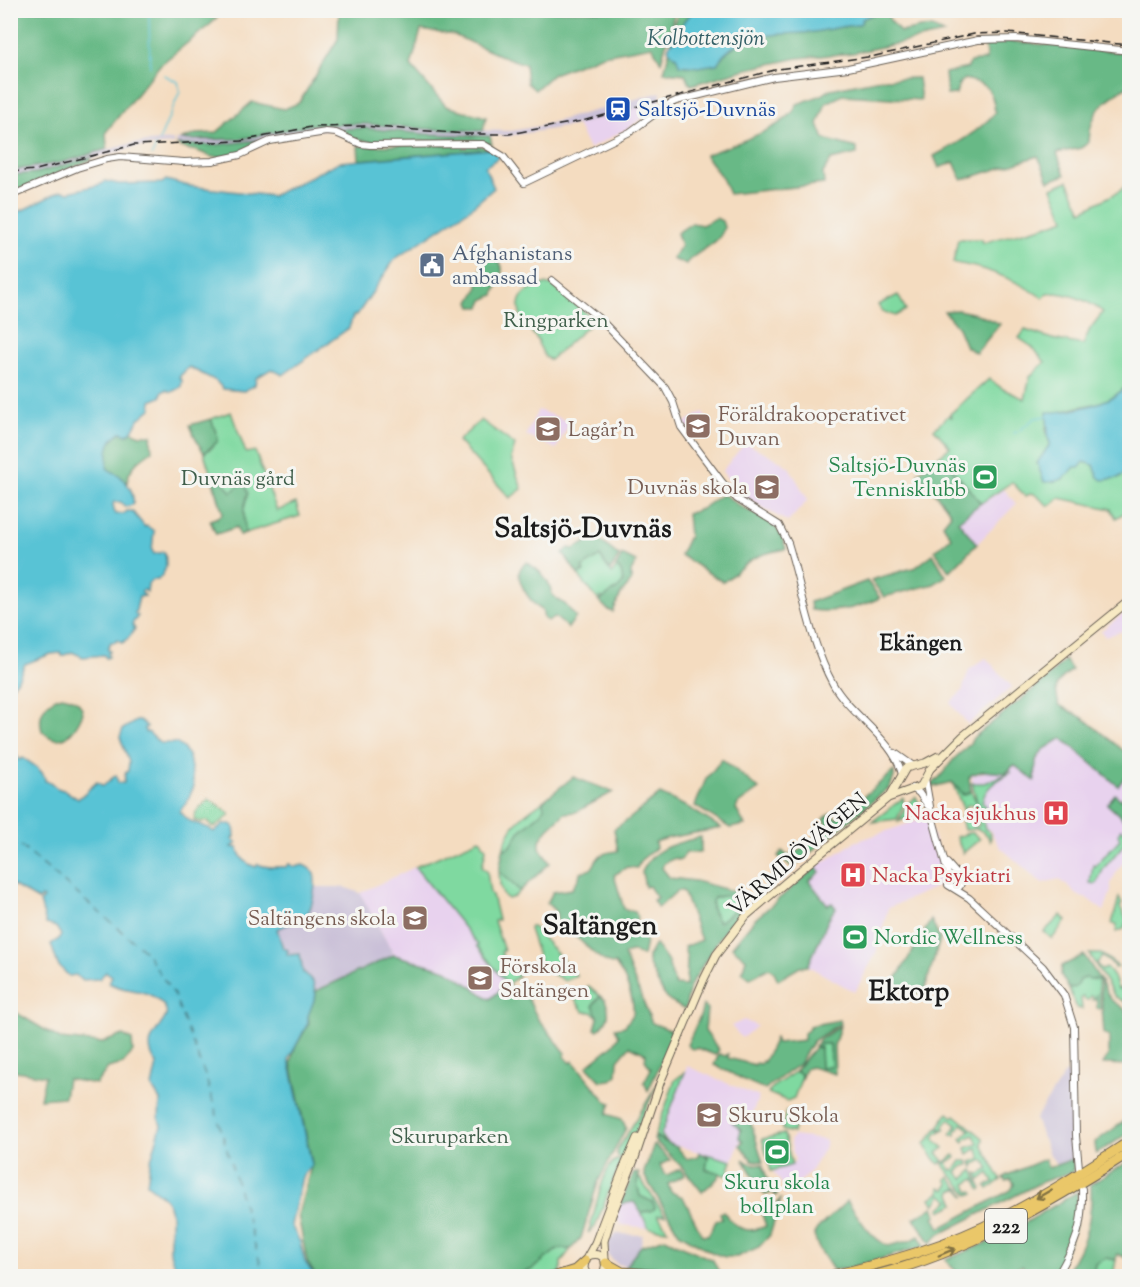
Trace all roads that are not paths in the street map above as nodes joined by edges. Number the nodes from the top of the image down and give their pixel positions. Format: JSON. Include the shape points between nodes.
{"nodes":[{"id":1,"x":1130,"y":51,"type":"edge"},
{"id":2,"x":10,"y":195,"type":"edge"},
{"id":3,"x":552,"y":280,"type":"dead end"},
{"id":4,"x":1130,"y":600,"type":"edge"},
{"id":5,"x":963,"y":736,"type":"junction"},
{"id":6,"x":885,"y":745,"type":"junction"},
{"id":7,"x":913,"y":765,"type":"junction"},
{"id":8,"x":902,"y":775,"type":"junction"},
{"id":9,"x":925,"y":778,"type":"junction"},
{"id":10,"x":912,"y":788,"type":"junction"},
{"id":11,"x":888,"y":798,"type":"junction"},
{"id":12,"x":931,"y":812,"type":"junction"},
{"id":13,"x":952,"y":876,"type":"junction"},
{"id":14,"x":962,"y":884,"type":"junction"},
{"id":15,"x":956,"y":889,"type":"junction"},
{"id":16,"x":969,"y":898,"type":"junction"},
{"id":17,"x":654,"y":1100,"type":"junction"},
{"id":18,"x":1130,"y":1142,"type":"edge"},
{"id":19,"x":1130,"y":1152,"type":"edge"},
{"id":20,"x":1079,"y":1168,"type":"dead end"},
{"id":21,"x":1082,"y":1189,"type":"dead end"},
{"id":22,"x":586,"y":1258,"type":"junction"},
{"id":23,"x":606,"y":1261,"type":"junction"},
{"id":24,"x":561,"y":1275,"type":"edge"},
{"id":25,"x":587,"y":1276,"type":"edge"},
{"id":26,"x":603,"y":1276,"type":"edge"},
{"id":27,"x":678,"y":1276,"type":"edge"},
{"id":28,"x":829,"y":1276,"type":"edge"},
{"id":29,"x":872,"y":1276,"type":"edge"},
{"id":30,"x":1057,"y":1276,"type":"edge"}],
"edges":[{"from":1,"to":2,"type":"street","via":[[1016,39],[978,40],[848,68],[774,77],[676,101],[630,132],[524,183],[497,150],[483,144],[370,145],[326,132],[270,141],[240,155],[212,161],[107,159]]},
{"from":3,"to":6,"type":"street","via":[[601,320],[665,387],[681,427],[737,499],[779,525],[788,543],[825,668],[843,699]]},
{"from":4,"to":5,"type":"main road","name":"VÄRMDÖVÄGEN"},
{"from":5,"to":7,"type":"main road","name":"VÄRMDÖVÄGEN","via":[[933,759]]},
{"from":5,"to":9,"type":"main road","name":"VÄRMDÖVÄGEN"},
{"from":6,"to":7,"type":"street"},
{"from":6,"to":8,"type":"street"},
{"from":7,"to":8,"type":"main road","name":"VÄRMDÖVÄGEN"},
{"from":7,"to":9,"type":"main road","via":[[922,769]]},
{"from":8,"to":10,"type":"main road","via":[[905,784]]},
{"from":8,"to":11,"type":"main road","name":"VÄRMDÖVÄGEN"},
{"from":9,"to":10,"type":"main road","name":"VÄRMDÖVÄGEN","via":[[921,786]]},
{"from":9,"to":12,"type":"street"},
{"from":10,"to":11,"type":"main road","name":"VÄRMDÖVÄGEN"},
{"from":10,"to":12,"type":"street"},
{"from":11,"to":17,"type":"main road","name":"VÄRMDÖVÄGEN","via":[[768,896],[733,932],[707,972]]},
{"from":12,"to":13,"type":"street"},
{"from":13,"to":14,"type":"street","via":[[960,876]]},
{"from":13,"to":15,"type":"street","via":[[948,885]]},
{"from":14,"to":15,"type":"street"},
{"from":14,"to":16,"type":"street"},
{"from":15,"to":16,"type":"street"},
{"from":16,"to":20,"type":"street","via":[[1049,972],[1068,1004],[1074,1033]]},
{"from":17,"to":22,"type":"main road","name":"VÄRMDÖVÄGEN"},
{"from":17,"to":23,"type":"main road","name":"VÄRMDÖVÄGEN","via":[[608,1226]]},
{"from":18,"to":28,"type":"highway","number":"222","one_way":true,"via":[[974,1231],[902,1258]]},
{"from":29,"to":19,"type":"highway","number":"222","one_way":true,"via":[[939,1256],[1004,1227]]},
{"from":21,"to":30,"type":"street","via":[[1080,1228]]},
{"from":22,"to":23,"type":"main road","via":[[598,1254]]},
{"from":22,"to":24,"type":"highway","via":[[579,1267]]},
{"from":22,"to":25,"type":"main road"},
{"from":23,"to":26,"type":"main road","name":"VÄRMDÖVÄGEN"},
{"from":23,"to":27,"type":"highway","via":[[622,1272]]}]}
